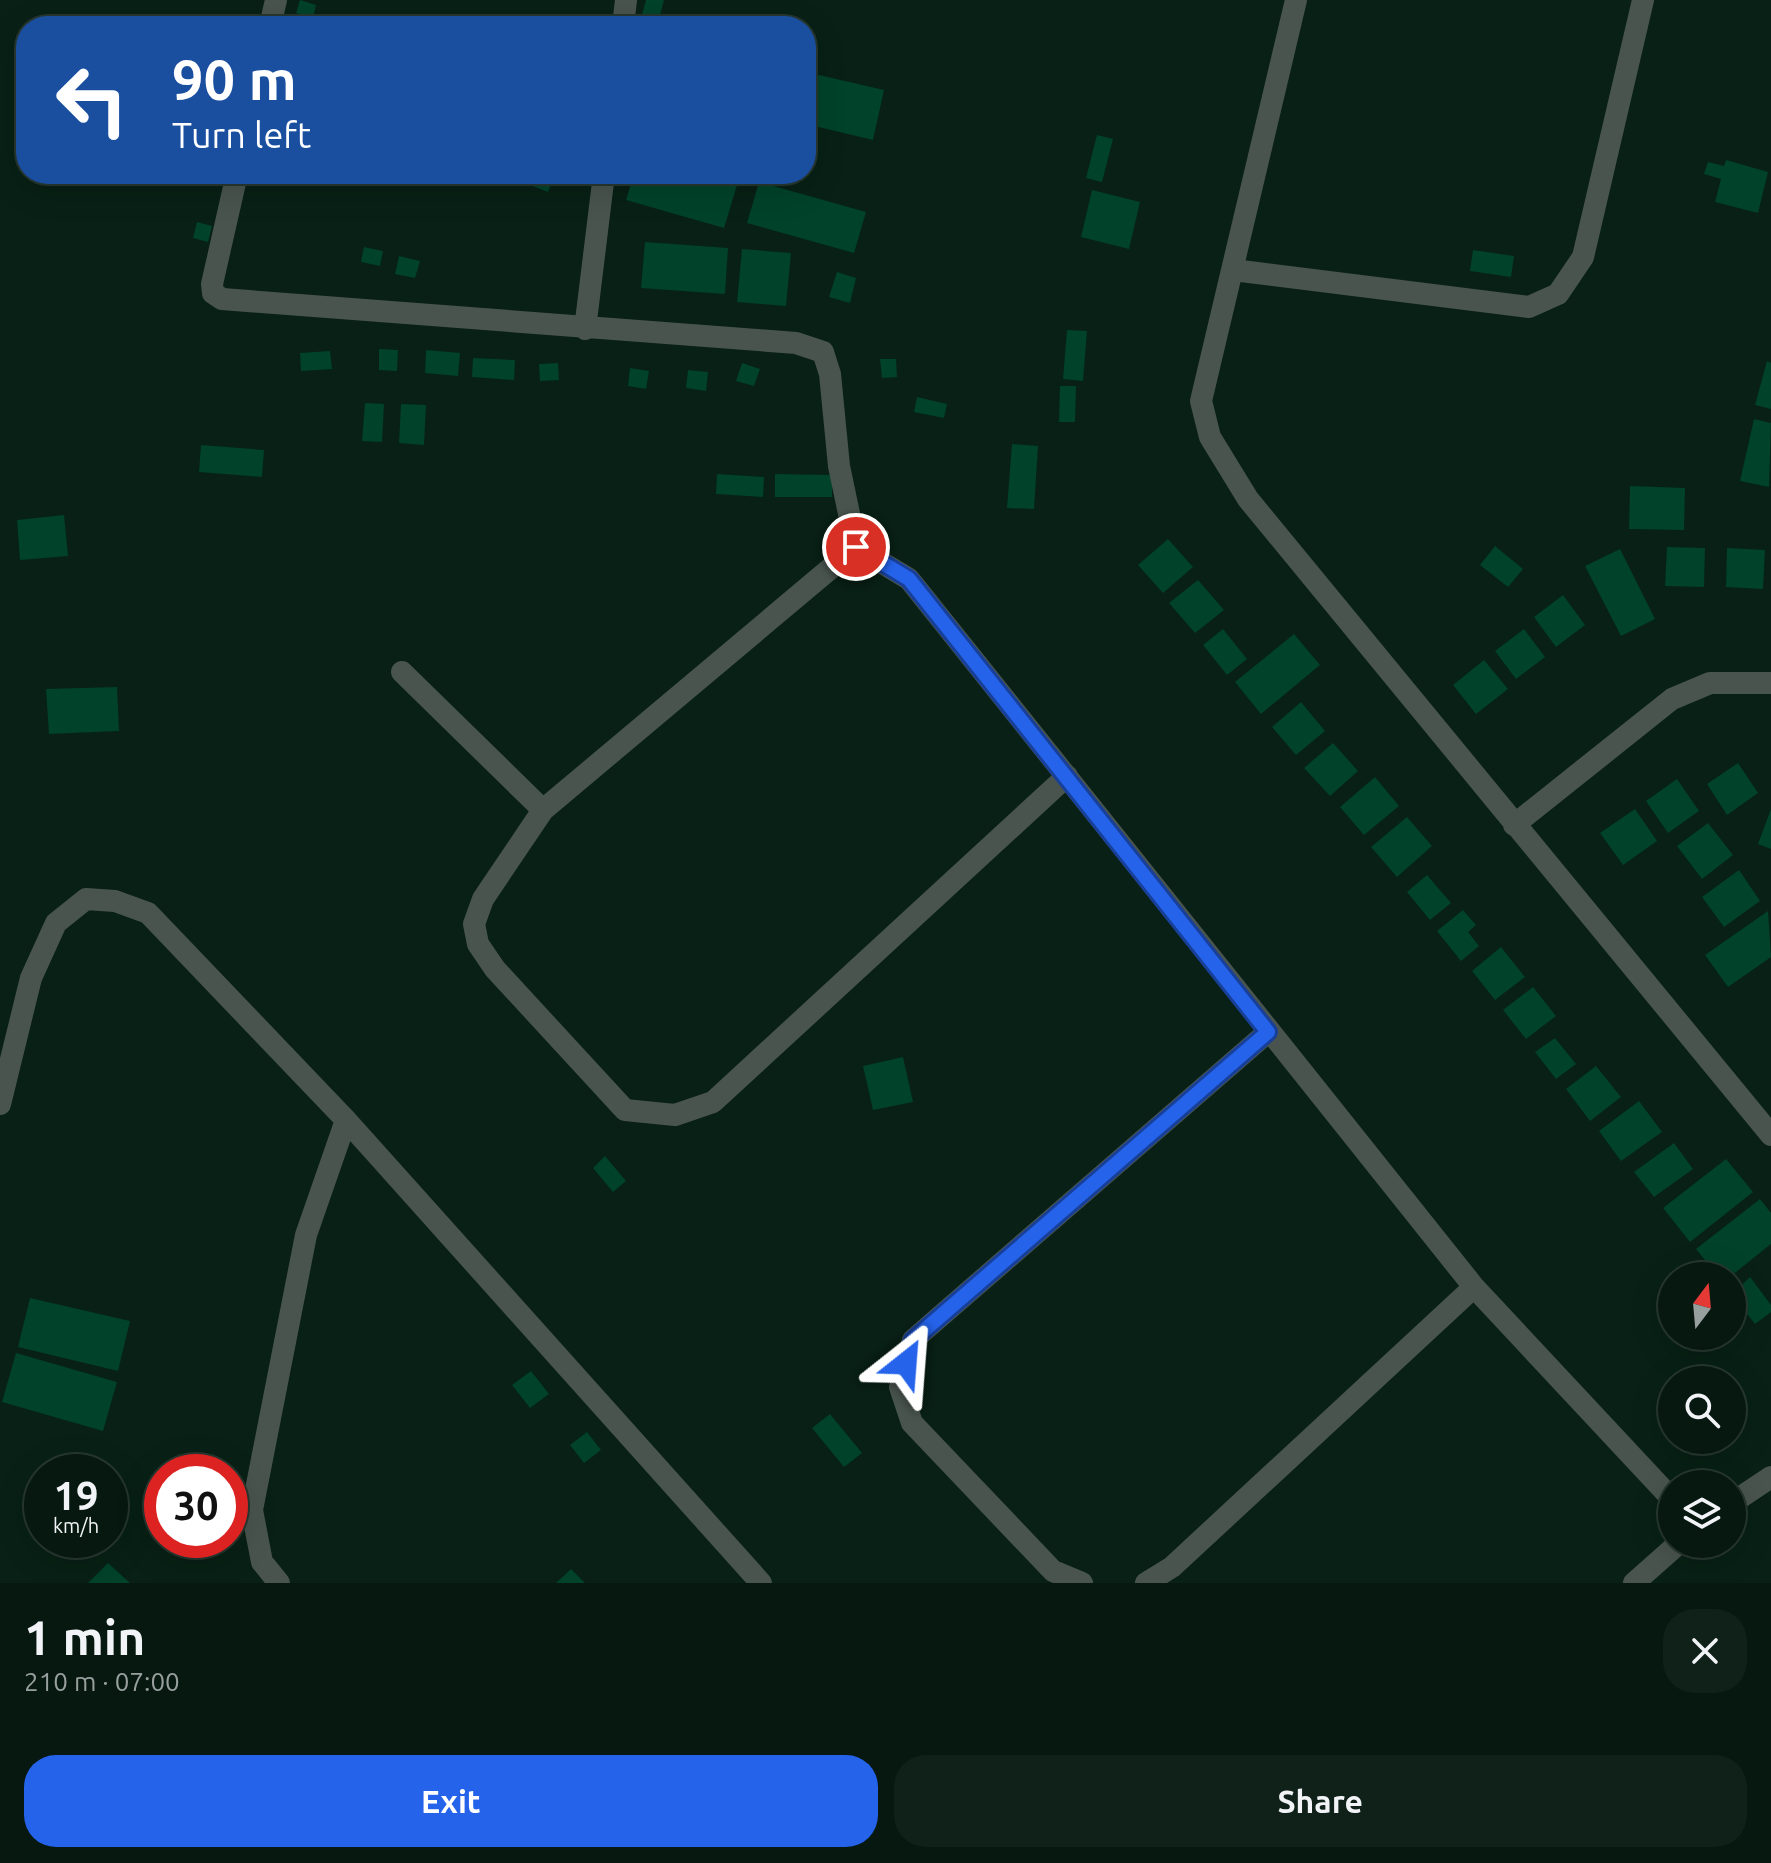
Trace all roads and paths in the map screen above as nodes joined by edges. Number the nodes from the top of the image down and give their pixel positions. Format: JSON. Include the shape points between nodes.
{"nodes":[{"id":1,"x":1296,"y":0,"type":"edge"},
{"id":2,"x":1643,"y":0,"type":"edge"},
{"id":3,"x":235,"y":184,"type":"edge"},
{"id":4,"x":603,"y":184,"type":"edge"},
{"id":5,"x":1233,"y":270,"type":"junction"},
{"id":6,"x":585,"y":329,"type":"junction"},
{"id":7,"x":856,"y":547,"type":"junction"},
{"id":8,"x":402,"y":672,"type":"dead end"},
{"id":9,"x":1771,"y":683,"type":"edge"},
{"id":10,"x":1067,"y":776,"type":"junction"},
{"id":11,"x":543,"y":810,"type":"junction"},
{"id":12,"x":1514,"y":825,"type":"junction"},
{"id":13,"x":1268,"y":1032,"type":"junction"},
{"id":14,"x":0,"y":1104,"type":"edge"},
{"id":15,"x":346,"y":1120,"type":"junction"},
{"id":16,"x":1771,"y":1135,"type":"edge"},
{"id":17,"x":1474,"y":1287,"type":"junction"},
{"id":18,"x":1771,"y":1477,"type":"edge"},
{"id":19,"x":1658,"y":1484,"type":"edge"},
{"id":20,"x":1746,"y":1494,"type":"edge"},
{"id":21,"x":1662,"y":1558,"type":"edge"},
{"id":22,"x":279,"y":1583,"type":"edge"},
{"id":23,"x":761,"y":1583,"type":"edge"},
{"id":24,"x":1082,"y":1583,"type":"edge"},
{"id":25,"x":1146,"y":1583,"type":"edge"},
{"id":26,"x":1634,"y":1583,"type":"edge"}],
"edges":[{"from":1,"to":5,"type":"street"},
{"from":2,"to":5,"type":"street","via":[[1583,257],[1558,294],[1529,307]]},
{"from":3,"to":6,"type":"street","via":[[212,284],[213,293],[222,299]]},
{"from":4,"to":6,"type":"street"},
{"from":5,"to":12,"type":"street","via":[[1201,401],[1210,437],[1248,499]]},
{"from":6,"to":7,"type":"street","via":[[796,343],[823,352]]},
{"from":7,"to":10,"type":"street","via":[[909,579]]},
{"from":7,"to":11,"type":"street"},
{"from":8,"to":11,"type":"street"},
{"from":9,"to":12,"type":"street","via":[[1710,683],[1672,699]]},
{"from":10,"to":11,"type":"street","via":[[713,1102],[675,1115],[625,1110],[478,944],[474,924],[483,899]]},
{"from":10,"to":13,"type":"street"},
{"from":12,"to":16,"type":"street"},
{"from":13,"to":17,"type":"street"},
{"from":13,"to":24,"type":"street","via":[[913,1340],[900,1387],[912,1423],[1053,1571]]},
{"from":14,"to":15,"type":"street","via":[[31,978],[56,923],[86,899],[115,901],[148,913]]},
{"from":15,"to":22,"type":"street","via":[[306,1235],[252,1510],[262,1562]]},
{"from":15,"to":23,"type":"street"},
{"from":17,"to":19,"type":"street"},
{"from":17,"to":25,"type":"street","via":[[1172,1567]]},
{"from":18,"to":20,"type":"street"},
{"from":21,"to":26,"type":"street"}]}
